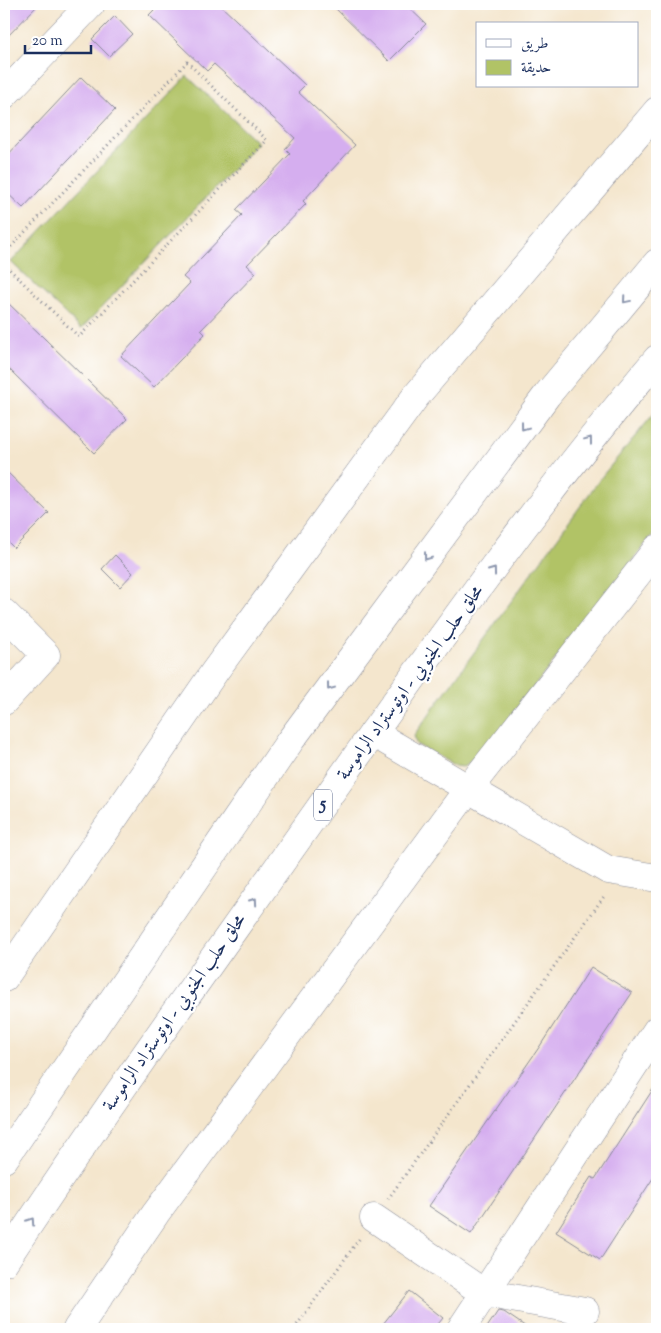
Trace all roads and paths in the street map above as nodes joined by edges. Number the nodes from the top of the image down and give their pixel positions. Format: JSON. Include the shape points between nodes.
{"nodes":[{"id":1,"x":91,"y":4,"type":"edge"},
{"id":2,"x":4,"y":95,"type":"edge"},
{"id":3,"x":657,"y":111,"type":"edge"},
{"id":4,"x":4,"y":254,"type":"edge"},
{"id":5,"x":657,"y":263,"type":"edge"},
{"id":6,"x":4,"y":264,"type":"edge"},
{"id":7,"x":657,"y":359,"type":"edge"},
{"id":8,"x":657,"y":549,"type":"edge"},
{"id":9,"x":4,"y":613,"type":"edge"},
{"id":10,"x":4,"y":702,"type":"edge"},
{"id":11,"x":373,"y":733,"type":"junction"},
{"id":12,"x":469,"y":788,"type":"junction"},
{"id":13,"x":621,"y":872,"type":"junction"},
{"id":14,"x":657,"y":878,"type":"edge"},
{"id":15,"x":4,"y":978,"type":"edge"},
{"id":16,"x":657,"y":1030,"type":"edge"},
{"id":17,"x":4,"y":1159,"type":"edge"},
{"id":18,"x":374,"y":1218,"type":"junction"},
{"id":19,"x":4,"y":1262,"type":"edge"},
{"id":20,"x":484,"y":1293,"type":"junction"},
{"id":21,"x":585,"y":1311,"type":"dead end"},
{"id":22,"x":77,"y":1329,"type":"edge"},
{"id":23,"x":294,"y":1329,"type":"edge"},
{"id":24,"x":461,"y":1329,"type":"edge"}],
"edges":[{"from":1,"to":2,"type":"main road"},
{"from":3,"to":15,"type":"main road","via":[[416,396],[215,671]]},
{"from":4,"to":6,"type":"path","via":[[187,62],[268,140],[79,337]]},
{"from":5,"to":17,"type":"main road","one_way":true,"via":[[547,395],[290,741]]},
{"from":11,"to":7,"type":"main road","name":"محلق حلب الجنوبي - اوتوستراد الراموسة","number":"5","one_way":true,"via":[[592,436]]},
{"from":8,"to":12,"type":"main road"},
{"from":9,"to":10,"type":"main road","via":[[46,655]]},
{"from":11,"to":12,"type":"main road"},
{"from":19,"to":11,"type":"main road","name":"محلق حلب الجنوبي - اوتوستراد الراموسة","number":"5","one_way":true,"via":[[93,1127]]},
{"from":12,"to":13,"type":"main road","via":[[608,870]]},
{"from":12,"to":22,"type":"main road","via":[[162,1205]]},
{"from":13,"to":14,"type":"main road"},
{"from":13,"to":18,"type":"path"},
{"from":16,"to":20,"type":"main road"},
{"from":18,"to":20,"type":"main road"},
{"from":18,"to":23,"type":"path"},
{"from":20,"to":21,"type":"main road"},
{"from":20,"to":24,"type":"main road"}]}
